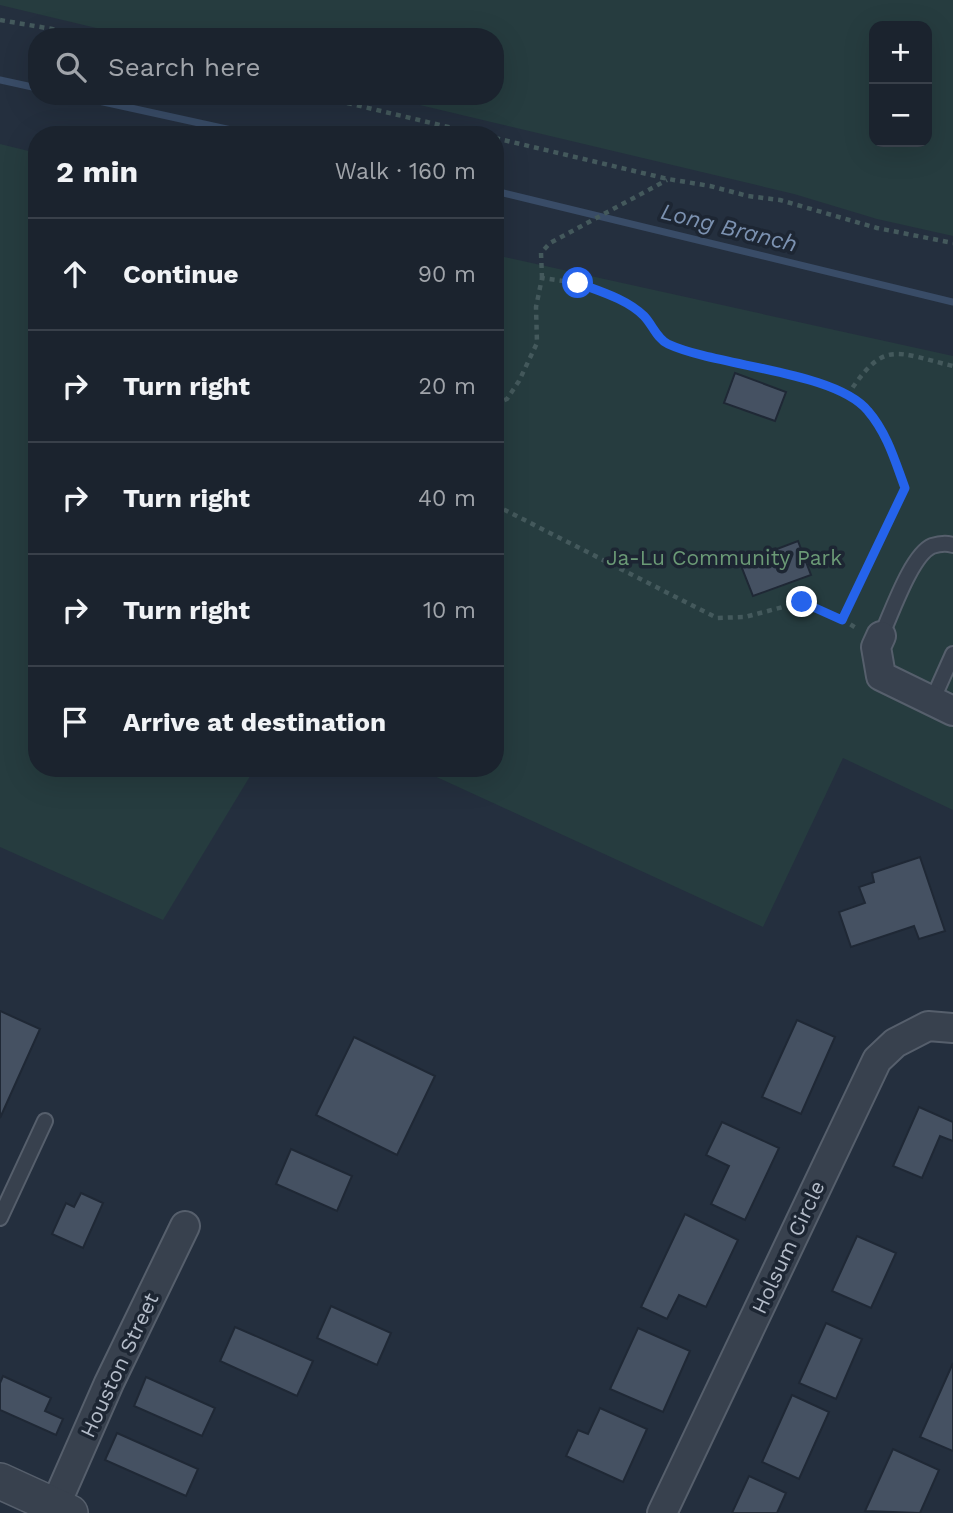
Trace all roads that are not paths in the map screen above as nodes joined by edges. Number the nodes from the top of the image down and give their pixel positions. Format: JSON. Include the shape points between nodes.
{"nodes":[{"id":1,"x":953,"y":545,"type":"edge"},
{"id":2,"x":872,"y":634,"type":"joint"},
{"id":3,"x":953,"y":654,"type":"edge"},
{"id":4,"x":943,"y":706,"type":"edge"},
{"id":5,"x":953,"y":1028,"type":"edge"},
{"id":6,"x":45,"y":1121,"type":"dead end"},
{"id":7,"x":0,"y":1218,"type":"edge"},
{"id":8,"x":185,"y":1226,"type":"dead end"},
{"id":9,"x":0,"y":1481,"type":"edge"},
{"id":10,"x":63,"y":1509,"type":"edge"},
{"id":11,"x":662,"y":1513,"type":"edge"}],
"edges":[{"from":1,"to":2,"type":"lane","via":[[930,547],[919,558]]},
{"from":2,"to":4,"type":"street","via":[[881,676]]},
{"from":3,"to":4,"type":"lane"},
{"from":5,"to":11,"type":"street","name":"Holsum Circle","via":[[928,1026],[895,1043],[877,1060]]},
{"from":6,"to":7,"type":"lane"},
{"from":8,"to":10,"type":"street","name":"Houston Street","via":[[109,1383]]},
{"from":9,"to":10,"type":"street"}]}
